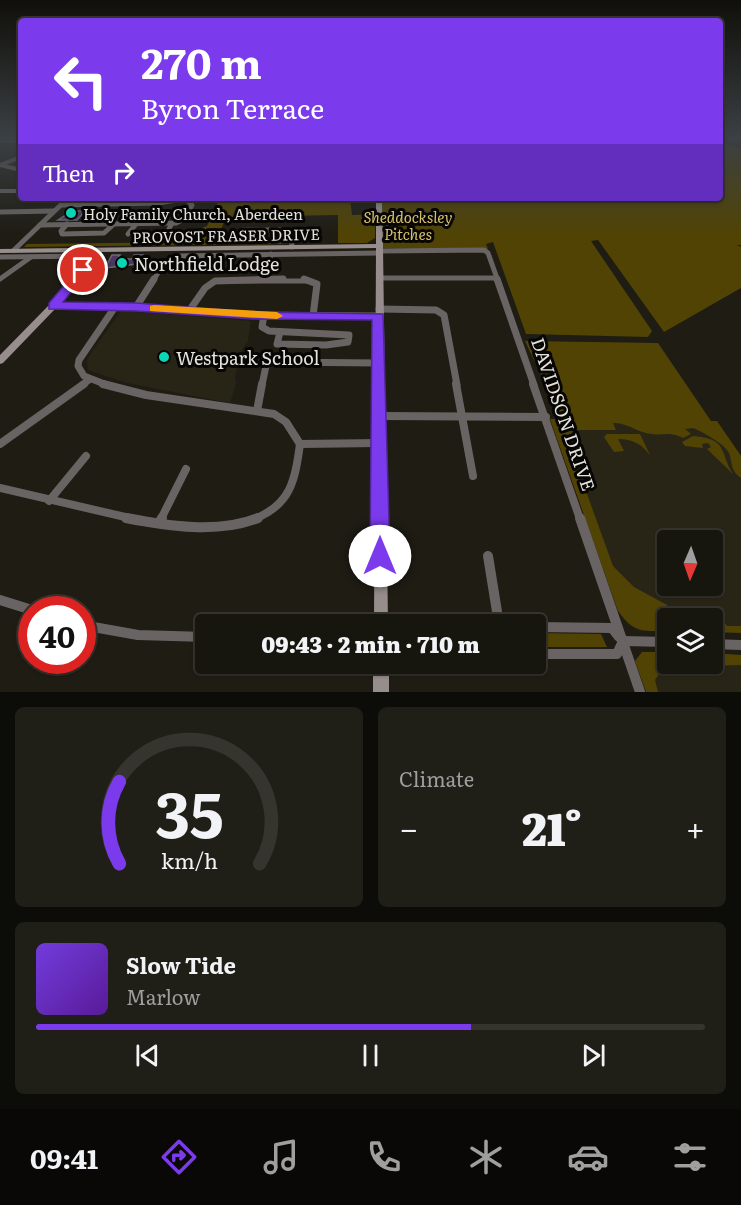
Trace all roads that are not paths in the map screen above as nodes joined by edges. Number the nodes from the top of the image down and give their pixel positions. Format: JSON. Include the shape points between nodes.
{"nodes":[{"id":1,"x":0,"y":191,"type":"edge"},
{"id":2,"x":18,"y":191,"type":"edge"},
{"id":3,"x":65,"y":201,"type":"edge"},
{"id":4,"x":148,"y":201,"type":"edge"},
{"id":5,"x":166,"y":201,"type":"edge"},
{"id":6,"x":190,"y":201,"type":"edge"},
{"id":7,"x":379,"y":201,"type":"edge"},
{"id":8,"x":146,"y":204,"type":"junction"},
{"id":9,"x":61,"y":205,"type":"junction"},
{"id":10,"x":54,"y":211,"type":"junction"},
{"id":11,"x":0,"y":212,"type":"edge"},
{"id":12,"x":172,"y":223,"type":"junction"},
{"id":13,"x":67,"y":224,"type":"junction"},
{"id":14,"x":114,"y":224,"type":"junction"},
{"id":15,"x":136,"y":224,"type":"junction"},
{"id":16,"x":40,"y":225,"type":"junction"},
{"id":17,"x":243,"y":230,"type":"dead end"},
{"id":18,"x":168,"y":231,"type":"dead end"},
{"id":19,"x":291,"y":233,"type":"junction"},
{"id":20,"x":128,"y":234,"type":"dead end"},
{"id":21,"x":316,"y":236,"type":"dead end"},
{"id":22,"x":292,"y":247,"type":"junction"},
{"id":23,"x":0,"y":250,"type":"edge"},
{"id":24,"x":14,"y":250,"type":"junction"},
{"id":25,"x":379,"y":250,"type":"junction"},
{"id":26,"x":97,"y":253,"type":"junction"},
{"id":27,"x":271,"y":254,"type":"junction"},
{"id":28,"x":0,"y":257,"type":"edge"},
{"id":29,"x":31,"y":257,"type":"junction"},
{"id":30,"x":379,"y":278,"type":"junction"},
{"id":31,"x":497,"y":278,"type":"junction"},
{"id":32,"x":0,"y":279,"type":"edge"},
{"id":33,"x":266,"y":280,"type":"junction"},
{"id":34,"x":53,"y":306,"type":"junction"},
{"id":35,"x":115,"y":307,"type":"junction"},
{"id":36,"x":136,"y":307,"type":"junction"},
{"id":37,"x":189,"y":311,"type":"junction"},
{"id":38,"x":379,"y":313,"type":"junction"},
{"id":39,"x":264,"y":315,"type":"junction"},
{"id":40,"x":313,"y":316,"type":"junction"},
{"id":41,"x":280,"y":332,"type":"junction"},
{"id":42,"x":0,"y":361,"type":"edge"},
{"id":43,"x":380,"y":363,"type":"junction"},
{"id":44,"x":89,"y":380,"type":"junction"},
{"id":45,"x":257,"y":411,"type":"junction"},
{"id":46,"x":380,"y":416,"type":"junction"},
{"id":47,"x":462,"y":417,"type":"junction"},
{"id":48,"x":546,"y":417,"type":"junction"},
{"id":49,"x":380,"y":443,"type":"junction"},
{"id":50,"x":0,"y":444,"type":"edge"},
{"id":51,"x":300,"y":444,"type":"junction"},
{"id":52,"x":86,"y":456,"type":"dead end"},
{"id":53,"x":186,"y":469,"type":"dead end"},
{"id":54,"x":473,"y":476,"type":"dead end"},
{"id":55,"x":0,"y":488,"type":"edge"},
{"id":56,"x":49,"y":501,"type":"junction"},
{"id":57,"x":160,"y":522,"type":"junction"},
{"id":58,"x":488,"y":556,"type":"dead end"},
{"id":59,"x":0,"y":600,"type":"edge"},
{"id":60,"x":18,"y":606,"type":"edge"},
{"id":61,"x":381,"y":614,"type":"edge"},
{"id":62,"x":497,"y":614,"type":"edge"},
{"id":63,"x":546,"y":627,"type":"edge"},
{"id":64,"x":96,"y":628,"type":"edge"},
{"id":65,"x":195,"y":637,"type":"edge"},
{"id":66,"x":623,"y":641,"type":"junction"},
{"id":67,"x":657,"y":642,"type":"edge"},
{"id":68,"x":723,"y":644,"type":"edge"},
{"id":69,"x":741,"y":645,"type":"edge"},
{"id":70,"x":546,"y":654,"type":"edge"},
{"id":71,"x":381,"y":674,"type":"edge"},
{"id":72,"x":381,"y":692,"type":"edge"},
{"id":73,"x":640,"y":692,"type":"edge"}],
"edges":[{"from":1,"to":2,"type":"street"},
{"from":3,"to":9,"type":"street"},
{"from":4,"to":8,"type":"street"},
{"from":5,"to":8,"type":"street"},
{"from":6,"to":12,"type":"street","via":[[192,204],[184,219]]},
{"from":7,"to":25,"type":"street"},
{"from":8,"to":9,"type":"street"},
{"from":9,"to":10,"type":"street"},
{"from":10,"to":11,"type":"street"},
{"from":10,"to":16,"type":"street"},
{"from":12,"to":15,"type":"street"},
{"from":12,"to":18,"type":"street"},
{"from":13,"to":14,"type":"street"},
{"from":13,"to":14,"type":"street","via":[[62,234],[104,233]]},
{"from":13,"to":16,"type":"street"},
{"from":14,"to":15,"type":"street"},
{"from":15,"to":20,"type":"street"},
{"from":16,"to":24,"type":"street"},
{"from":17,"to":19,"type":"street"},
{"from":19,"to":21,"type":"street","via":[[317,226]]},
{"from":19,"to":22,"type":"street"},
{"from":22,"to":25,"type":"street","name":"PROVOST FRASER DRIVE"},
{"from":22,"to":26,"type":"street","name":"PROVOST FRASER DRIVE"},
{"from":23,"to":24,"type":"street","name":"PROVOST FRASER DRIVE"},
{"from":24,"to":26,"type":"street","name":"PROVOST FRASER DRIVE"},
{"from":25,"to":27,"type":"street"},
{"from":25,"to":30,"type":"street"},
{"from":25,"to":31,"type":"street","name":"DAVIDSON DRIVE","via":[[487,251]]},
{"from":26,"to":29,"type":"street","name":"PROVOST FRASER DRIVE"},
{"from":26,"to":34,"type":"street"},
{"from":27,"to":33,"type":"street"},
{"from":27,"to":36,"type":"street","via":[[171,258]]},
{"from":28,"to":29,"type":"street","name":"PROVOST FRASER DRIVE"},
{"from":29,"to":32,"type":"street"},
{"from":30,"to":31,"type":"street"},
{"from":30,"to":38,"type":"street"},
{"from":31,"to":48,"type":"street","name":"DAVIDSON DRIVE"},
{"from":33,"to":37,"type":"street","via":[[215,281]]},
{"from":33,"to":40,"type":"street","via":[[303,279],[317,284]]},
{"from":34,"to":35,"type":"street"},
{"from":34,"to":42,"type":"street"},
{"from":35,"to":36,"type":"street"},
{"from":35,"to":44,"type":"street","via":[[80,360],[80,372]]},
{"from":36,"to":37,"type":"street"},
{"from":37,"to":39,"type":"street"},
{"from":38,"to":40,"type":"street"},
{"from":38,"to":43,"type":"street"},
{"from":38,"to":47,"type":"street","via":[[442,311]]},
{"from":39,"to":40,"type":"street"},
{"from":39,"to":41,"type":"street","via":[[264,330]]},
{"from":41,"to":41,"type":"street","via":[[344,333],[349,335],[348,342],[326,345],[277,344]]},
{"from":43,"to":45,"type":"street","via":[[270,362]]},
{"from":43,"to":46,"type":"street"},
{"from":44,"to":45,"type":"street","via":[[146,394]]},
{"from":44,"to":50,"type":"street"},
{"from":45,"to":51,"type":"street","via":[[274,414],[286,422]]},
{"from":46,"to":47,"type":"street"},
{"from":46,"to":49,"type":"street"},
{"from":47,"to":48,"type":"street"},
{"from":47,"to":54,"type":"street"},
{"from":48,"to":66,"type":"street","name":"DAVIDSON DRIVE"},
{"from":49,"to":51,"type":"street"},
{"from":49,"to":61,"type":"street"},
{"from":51,"to":57,"type":"street","via":[[292,486],[270,513],[254,522],[230,527]]},
{"from":52,"to":56,"type":"street"},
{"from":53,"to":57,"type":"street"},
{"from":55,"to":56,"type":"street"},
{"from":56,"to":57,"type":"street"},
{"from":58,"to":62,"type":"street"},
{"from":59,"to":60,"type":"street"},
{"from":63,"to":66,"type":"street","via":[[612,628]]},
{"from":64,"to":65,"type":"street","via":[[138,635]]},
{"from":66,"to":67,"type":"street"},
{"from":66,"to":70,"type":"street","via":[[617,654]]},
{"from":66,"to":73,"type":"street","name":"DAVIDSON DRIVE"},
{"from":68,"to":69,"type":"street"},
{"from":71,"to":72,"type":"street"}]}
